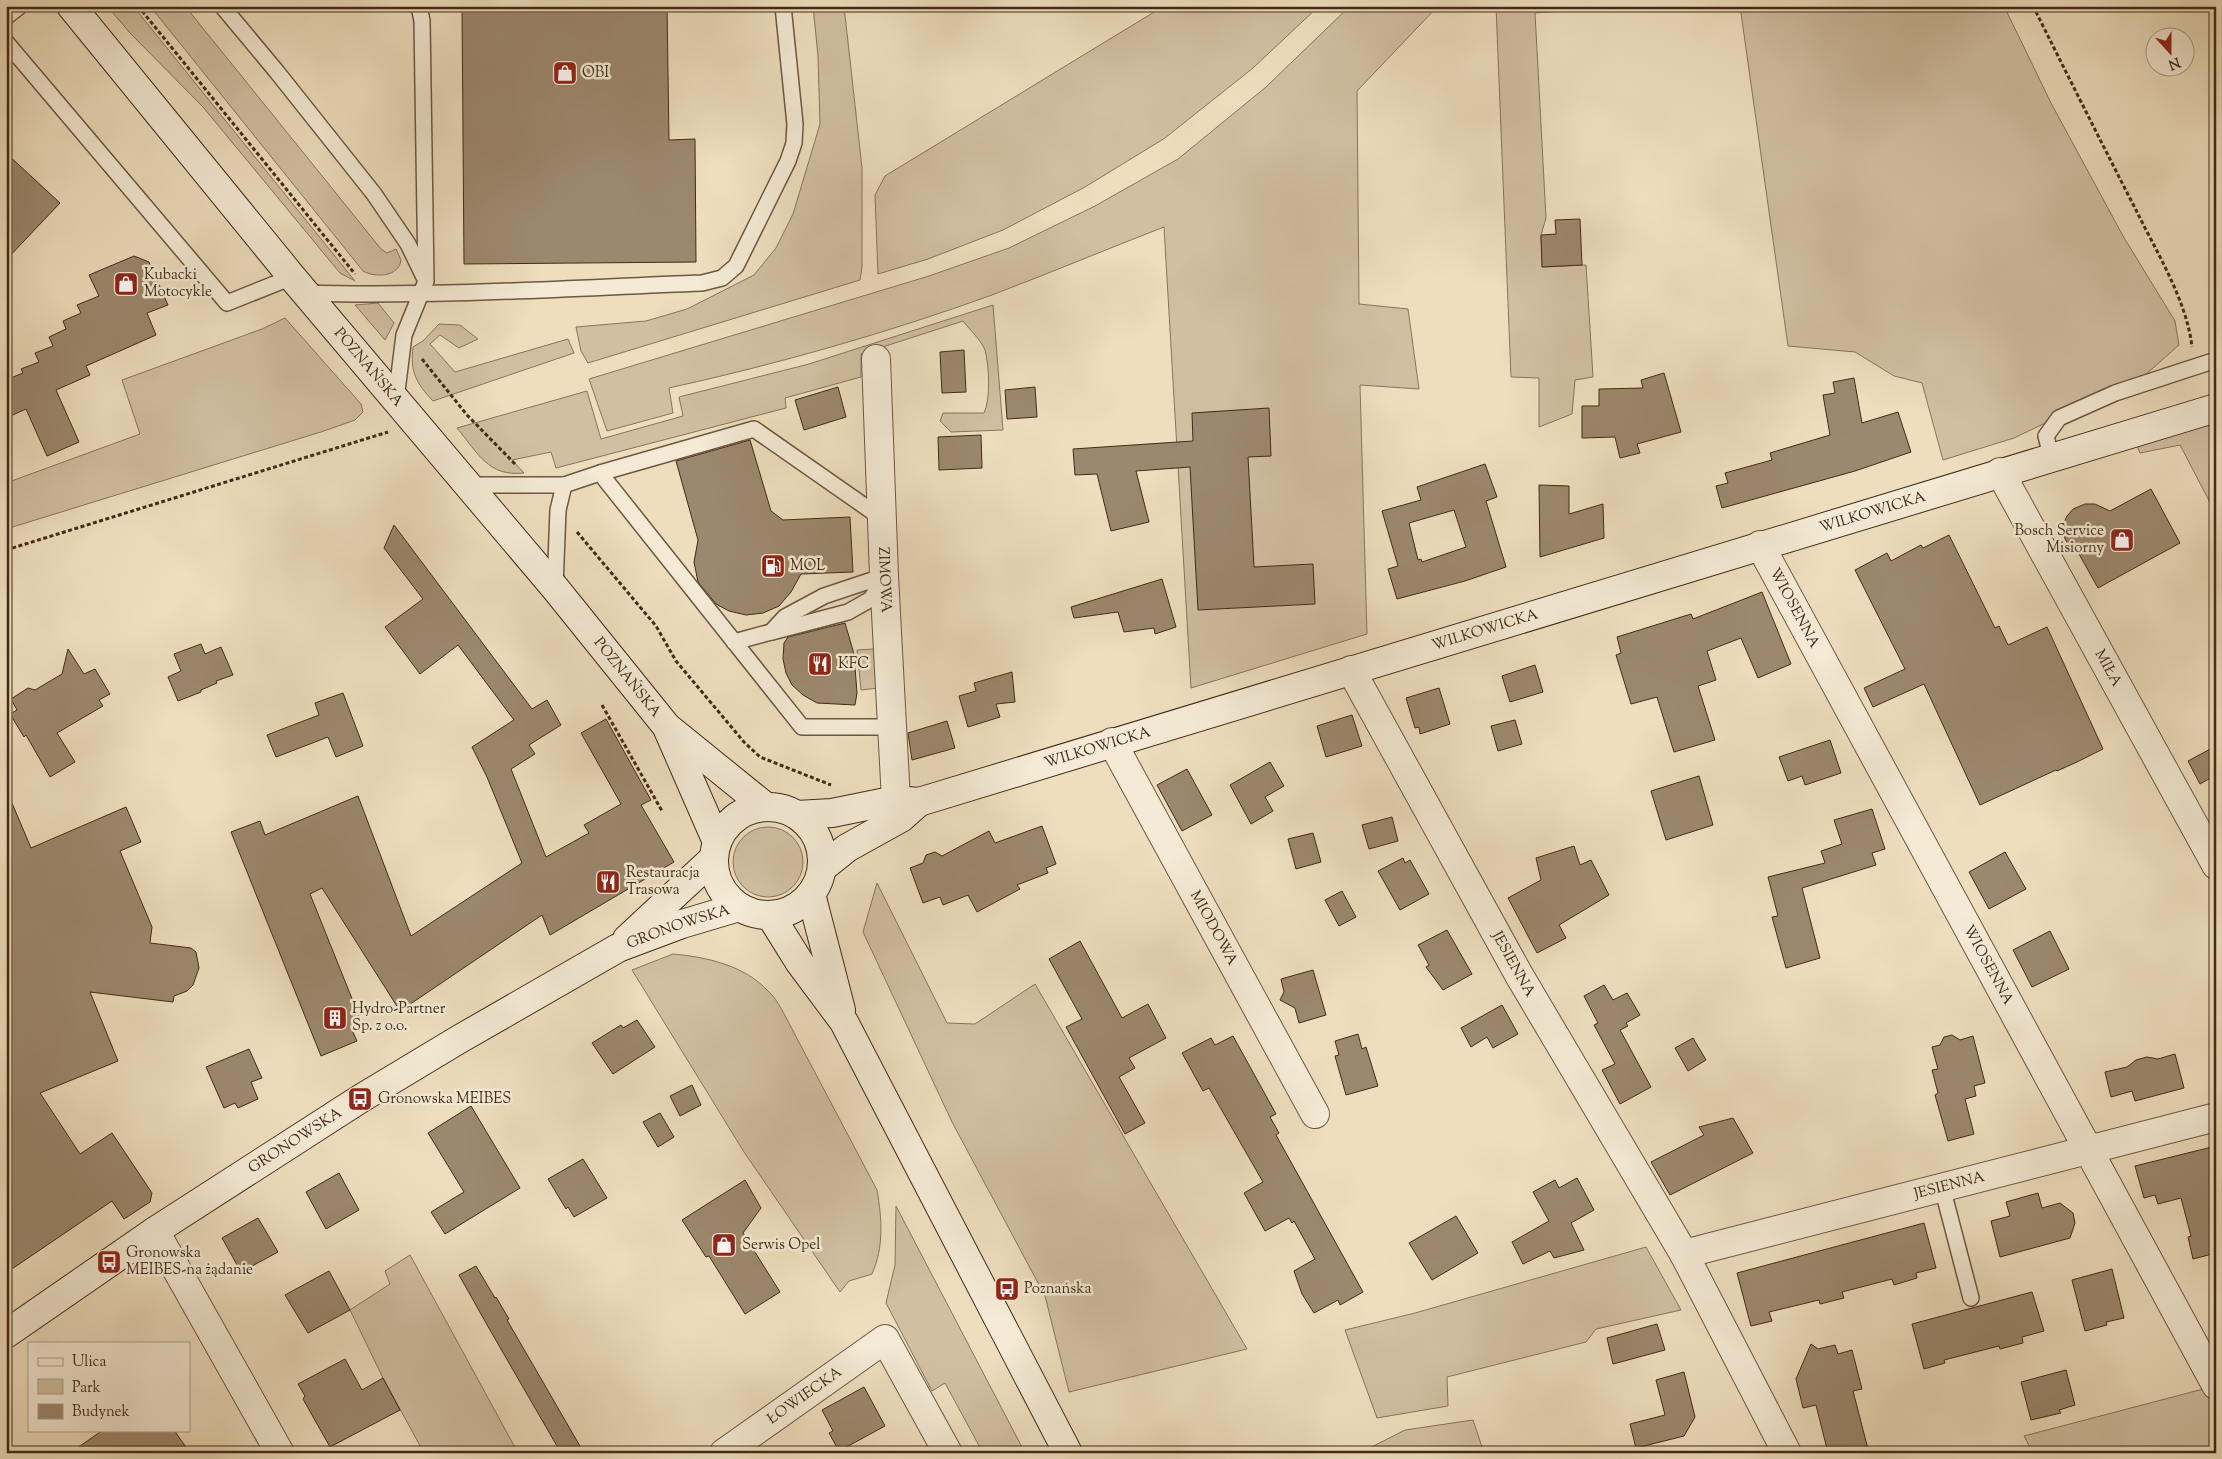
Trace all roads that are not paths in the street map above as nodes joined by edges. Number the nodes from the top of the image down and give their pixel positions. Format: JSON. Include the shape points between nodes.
{"nodes":[{"id":1,"x":20,"y":6,"type":"edge"},
{"id":2,"x":71,"y":6,"type":"edge"},
{"id":3,"x":222,"y":6,"type":"edge"},
{"id":4,"x":419,"y":6,"type":"edge"},
{"id":5,"x":783,"y":6,"type":"edge"},
{"id":6,"x":6,"y":17,"type":"edge"},
{"id":7,"x":6,"y":42,"type":"edge"},
{"id":8,"x":299,"y":285,"type":"junction"},
{"id":9,"x":423,"y":287,"type":"junction"},
{"id":10,"x":876,"y":359,"type":"dead end"},
{"id":11,"x":2216,"y":360,"type":"edge"},
{"id":12,"x":396,"y":399,"type":"junction"},
{"id":13,"x":2216,"y":408,"type":"edge"},
{"id":14,"x":2051,"y":456,"type":"junction"},
{"id":15,"x":2000,"y":472,"type":"junction"},
{"id":16,"x":600,"y":473,"type":"junction"},
{"id":17,"x":468,"y":485,"type":"junction"},
{"id":18,"x":564,"y":485,"type":"junction"},
{"id":19,"x":883,"y":519,"type":"junction"},
{"id":20,"x":1760,"y":545,"type":"junction"},
{"id":21,"x":884,"y":576,"type":"junction"},
{"id":22,"x":555,"y":588,"type":"junction"},
{"id":23,"x":771,"y":632,"type":"junction"},
{"id":24,"x":734,"y":642,"type":"junction"},
{"id":25,"x":1351,"y":670,"type":"junction"},
{"id":26,"x":666,"y":727,"type":"junction"},
{"id":27,"x":892,"y":727,"type":"junction"},
{"id":28,"x":1112,"y":742,"type":"junction"},
{"id":29,"x":908,"y":801,"type":"junction"},
{"id":30,"x":766,"y":807,"type":"junction"},
{"id":31,"x":796,"y":815,"type":"junction"},
{"id":32,"x":716,"y":850,"type":"junction"},
{"id":33,"x":2216,"y":865,"type":"edge"},
{"id":34,"x":822,"y":868,"type":"junction"},
{"id":35,"x":811,"y":894,"type":"junction"},
{"id":36,"x":738,"y":907,"type":"junction"},
{"id":37,"x":770,"y":915,"type":"junction"},
{"id":38,"x":618,"y":948,"type":"junction"},
{"id":39,"x":844,"y":1022,"type":"junction"},
{"id":40,"x":1315,"y":1114,"type":"dead end"},
{"id":41,"x":2216,"y":1117,"type":"edge"},
{"id":42,"x":2089,"y":1148,"type":"junction"},
{"id":43,"x":1942,"y":1187,"type":"junction"},
{"id":44,"x":154,"y":1231,"type":"junction"},
{"id":45,"x":1684,"y":1254,"type":"junction"},
{"id":46,"x":1971,"y":1298,"type":"dead end"},
{"id":47,"x":6,"y":1334,"type":"edge"},
{"id":48,"x":2216,"y":1385,"type":"edge"},
{"id":49,"x":280,"y":1453,"type":"edge"},
{"id":50,"x":724,"y":1453,"type":"edge"},
{"id":51,"x":948,"y":1453,"type":"edge"},
{"id":52,"x":1068,"y":1453,"type":"edge"},
{"id":53,"x":1787,"y":1453,"type":"edge"}],
"edges":[{"from":1,"to":6,"type":"lane"},
{"from":2,"to":8,"type":"street","name":"POZNAŃSKA"},
{"from":3,"to":9,"type":"lane","via":[[374,194],[408,244]]},
{"from":4,"to":9,"type":"lane","via":[[422,21]]},
{"from":5,"to":9,"type":"lane","via":[[795,124],[794,143],[788,161],[730,273],[702,283]]},
{"from":7,"to":8,"type":"lane","via":[[228,303]]},
{"from":8,"to":9,"type":"lane","via":[[371,295]]},
{"from":8,"to":12,"type":"street","name":"POZNAŃSKA"},
{"from":9,"to":12,"type":"lane","via":[[404,335]]},
{"from":10,"to":19,"type":"street","name":"ZIMOWA"},
{"from":11,"to":14,"type":"lane","via":[[2115,393],[2059,418],[2046,436]]},
{"from":12,"to":17,"type":"street","name":"POZNAŃSKA"},
{"from":13,"to":14,"type":"street","name":"WILKOWICKA"},
{"from":14,"to":15,"type":"street","name":"WILKOWICKA"},
{"from":15,"to":20,"type":"street","name":"WILKOWICKA"},
{"from":15,"to":33,"type":"street","name":"MIŁA"},
{"from":16,"to":18,"type":"lane"},
{"from":16,"to":19,"type":"lane","via":[[754,430]]},
{"from":16,"to":24,"type":"lane"},
{"from":17,"to":18,"type":"lane"},
{"from":17,"to":22,"type":"street","name":"POZNAŃSKA"},
{"from":18,"to":22,"type":"lane","via":[[558,510]]},
{"from":19,"to":21,"type":"street","name":"ZIMOWA"},
{"from":20,"to":25,"type":"street","name":"WILKOWICKA"},
{"from":20,"to":42,"type":"street","name":"WIOSENNA"},
{"from":21,"to":23,"type":"lane","via":[[824,596],[785,617]]},
{"from":21,"to":23,"type":"lane","via":[[871,599],[848,612]]},
{"from":21,"to":27,"type":"street","name":"ZIMOWA"},
{"from":22,"to":26,"type":"street","name":"POZNAŃSKA"},
{"from":23,"to":24,"type":"lane"},
{"from":24,"to":27,"type":"lane","via":[[802,727]]},
{"from":25,"to":28,"type":"street","name":"WILKOWICKA"},
{"from":25,"to":45,"type":"street","name":"JESIENNA","via":[[1519,975]]},
{"from":26,"to":30,"type":"street","name":"POZNAŃSKA"},
{"from":26,"to":32,"type":"street","name":"POZNAŃSKA"},
{"from":27,"to":29,"type":"street","name":"ZIMOWA"},
{"from":28,"to":29,"type":"street","name":"WILKOWICKA"},
{"from":28,"to":40,"type":"street","name":"MIODOWA"},
{"from":29,"to":31,"type":"street","name":"WILKOWICKA"},
{"from":29,"to":34,"type":"street","name":"WILKOWICKA","via":[[901,818],[847,848]]},
{"from":30,"to":31,"type":"street"},
{"from":30,"to":32,"type":"street","via":[[750,810],[736,818],[725,829]]},
{"from":31,"to":34,"type":"street","via":[[817,838]]},
{"from":32,"to":36,"type":"street","via":[[714,870],[720,886]]},
{"from":32,"to":38,"type":"street","name":"GRONOWSKA"},
{"from":34,"to":35,"type":"street"},
{"from":35,"to":37,"type":"street","via":[[793,910]]},
{"from":35,"to":39,"type":"street"},
{"from":36,"to":37,"type":"street"},
{"from":36,"to":38,"type":"street","name":"GRONOWSKA"},
{"from":37,"to":39,"type":"street","via":[[800,963]]},
{"from":38,"to":44,"type":"street","name":"GRONOWSKA","via":[[433,1054]]},
{"from":39,"to":52,"type":"street"},
{"from":41,"to":42,"type":"street","name":"JESIENNA"},
{"from":42,"to":43,"type":"street","name":"JESIENNA"},
{"from":42,"to":48,"type":"street","name":"WIOSENNA"},
{"from":43,"to":45,"type":"street","name":"JESIENNA"},
{"from":43,"to":46,"type":"lane"},
{"from":44,"to":47,"type":"street","name":"GRONOWSKA"},
{"from":44,"to":49,"type":"street"},
{"from":45,"to":53,"type":"street","name":"JESIENNA"},
{"from":50,"to":51,"type":"street","name":"ŁOWIECKA","via":[[885,1339]]}]}
